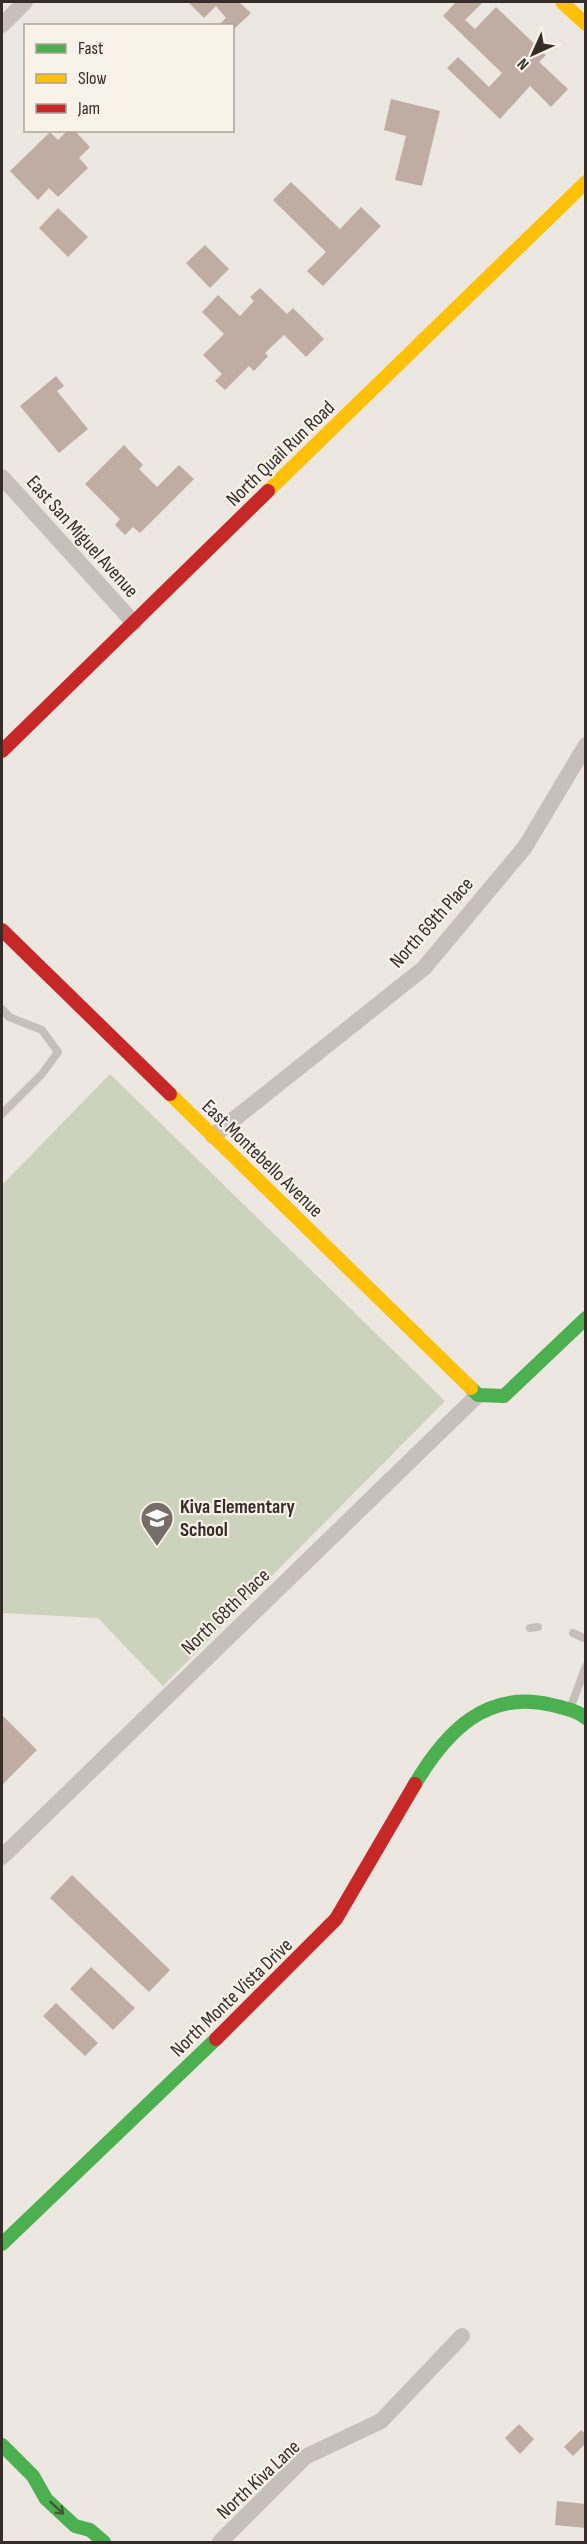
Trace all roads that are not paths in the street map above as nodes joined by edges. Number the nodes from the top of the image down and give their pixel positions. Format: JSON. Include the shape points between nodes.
{"nodes":[{"id":1,"x":25,"y":2,"type":"edge"},
{"id":2,"x":562,"y":2,"type":"edge"},
{"id":3,"x":585,"y":24,"type":"edge"},
{"id":4,"x":2,"y":25,"type":"edge"},
{"id":5,"x":585,"y":183,"type":"edge"},
{"id":6,"x":2,"y":477,"type":"edge"},
{"id":7,"x":134,"y":623,"type":"junction"},
{"id":8,"x":585,"y":745,"type":"edge"},
{"id":9,"x":2,"y":751,"type":"edge"},
{"id":10,"x":2,"y":930,"type":"edge"},
{"id":11,"x":2,"y":1010,"type":"edge"},
{"id":12,"x":2,"y":1114,"type":"edge"},
{"id":13,"x":213,"y":1136,"type":"junction"},
{"id":14,"x":585,"y":1318,"type":"edge"},
{"id":15,"x":478,"y":1395,"type":"junction"},
{"id":16,"x":573,"y":1633,"type":"dead end"},
{"id":17,"x":585,"y":1639,"type":"edge"},
{"id":18,"x":585,"y":1666,"type":"edge"},
{"id":19,"x":570,"y":1709,"type":"junction"},
{"id":20,"x":585,"y":1718,"type":"edge"},
{"id":21,"x":2,"y":1857,"type":"edge"},
{"id":22,"x":2,"y":2244,"type":"edge"},
{"id":23,"x":462,"y":2336,"type":"dead end"},
{"id":24,"x":2,"y":2445,"type":"edge"},
{"id":25,"x":33,"y":2476,"type":"junction"},
{"id":26,"x":54,"y":2483,"type":"dead end"},
{"id":27,"x":104,"y":2542,"type":"edge"},
{"id":28,"x":220,"y":2542,"type":"edge"}],
"edges":[{"from":1,"to":4,"type":"street"},
{"from":2,"to":3,"type":"street"},
{"from":5,"to":7,"type":"street","name":"North Quail Run Road"},
{"from":6,"to":7,"type":"street","name":"East San Miguel Avenue"},
{"from":7,"to":9,"type":"street","name":"North Quail Run Road"},
{"from":8,"to":13,"type":"street","name":"North 69th Place","via":[[525,847],[424,968]]},
{"from":10,"to":13,"type":"street","name":"East Montebello Avenue"},
{"from":11,"to":12,"type":"lane","via":[[9,1017],[42,1030],[58,1052]]},
{"from":13,"to":15,"type":"street","name":"East Montebello Avenue"},
{"from":14,"to":15,"type":"street","via":[[504,1396]]},
{"from":15,"to":21,"type":"street","name":"North 68th Place"},
{"from":16,"to":17,"type":"lane"},
{"from":18,"to":19,"type":"lane"},
{"from":19,"to":20,"type":"street","name":"North Monte Vista Drive"},
{"from":19,"to":22,"type":"street","name":"North Monte Vista Drive","via":[[539,1702],[506,1703],[464,1722],[443,1742],[420,1776],[336,1919]]},
{"from":23,"to":28,"type":"street","name":"North Kiva Lane","via":[[381,2421],[305,2457]]},
{"from":24,"to":25,"type":"street"},
{"from":25,"to":26,"type":"street"},
{"from":25,"to":27,"type":"street","one_way":true,"via":[[46,2499],[75,2526],[90,2523]]}]}
